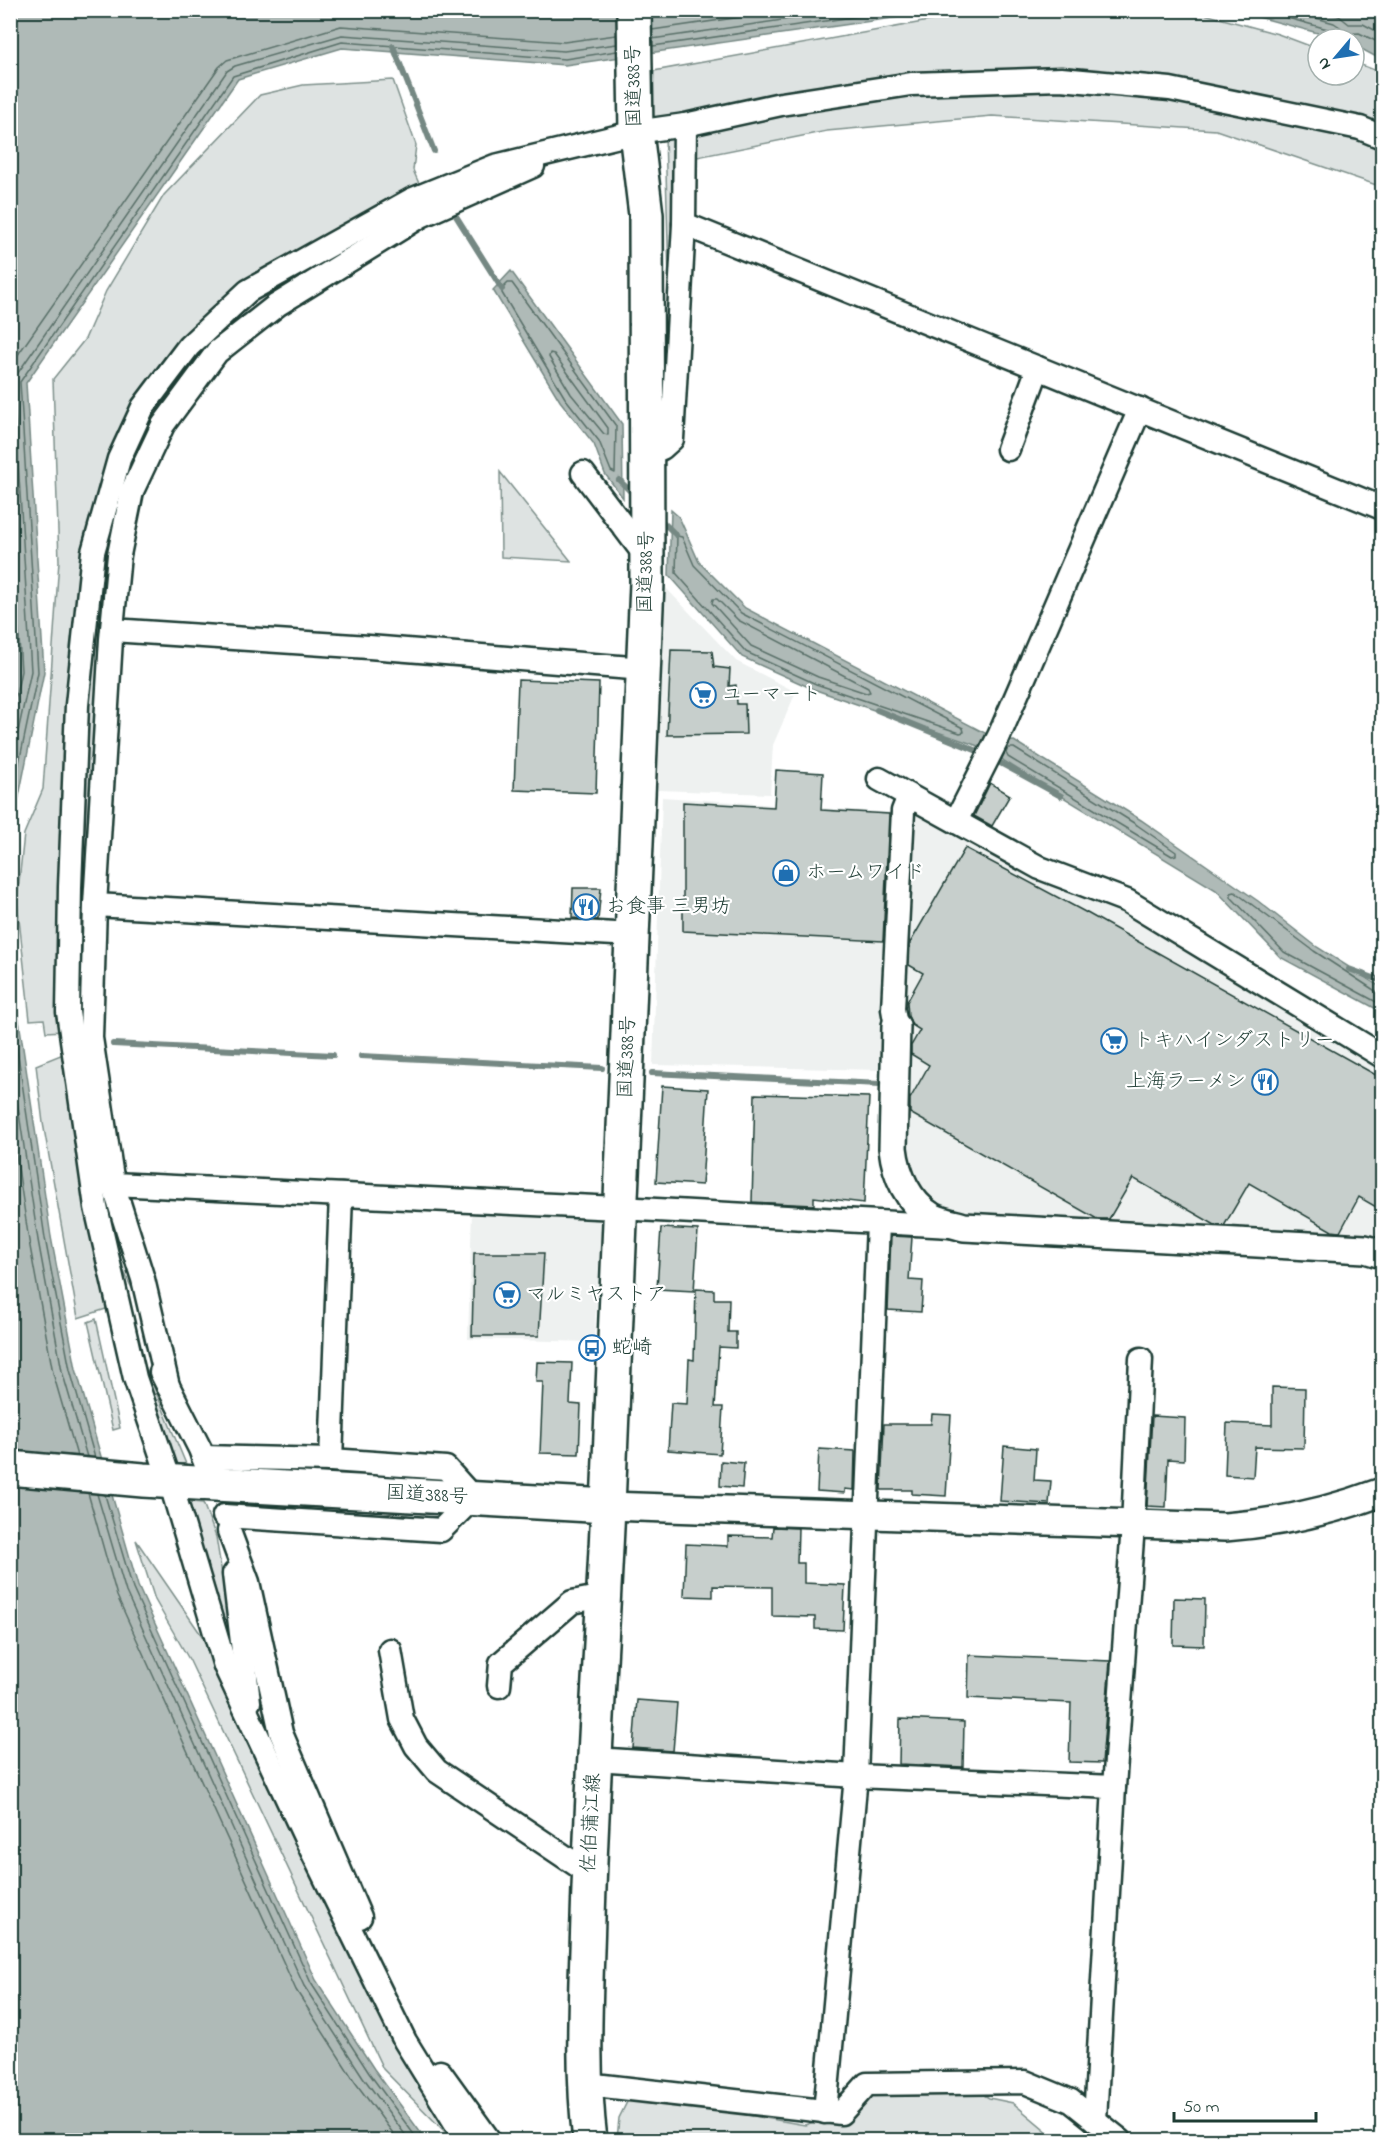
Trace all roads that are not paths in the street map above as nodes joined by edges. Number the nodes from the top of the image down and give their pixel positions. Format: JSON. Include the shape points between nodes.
{"nodes":[{"id":1,"x":634,"y":10,"type":"edge"},
{"id":2,"x":635,"y":123,"type":"junction"},
{"id":3,"x":685,"y":124,"type":"junction"},
{"id":4,"x":1383,"y":137,"type":"edge"},
{"id":5,"x":569,"y":148,"type":"junction"},
{"id":6,"x":684,"y":224,"type":"junction"},
{"id":7,"x":1038,"y":368,"type":"junction"},
{"id":8,"x":1140,"y":409,"type":"junction"},
{"id":9,"x":1008,"y":449,"type":"dead end"},
{"id":10,"x":648,"y":469,"type":"junction"},
{"id":11,"x":583,"y":473,"type":"dead end"},
{"id":12,"x":1383,"y":508,"type":"edge"},
{"id":13,"x":648,"y":544,"type":"junction"},
{"id":14,"x":112,"y":630,"type":"junction"},
{"id":15,"x":644,"y":669,"type":"junction"},
{"id":16,"x":879,"y":779,"type":"dead end"},
{"id":17,"x":909,"y":796,"type":"junction"},
{"id":18,"x":956,"y":822,"type":"junction"},
{"id":19,"x":95,"y":905,"type":"junction"},
{"id":20,"x":633,"y":935,"type":"junction"},
{"id":21,"x":896,"y":1026,"type":"joint"},
{"id":22,"x":1383,"y":1056,"type":"edge"},
{"id":23,"x":113,"y":1185,"type":"junction"},
{"id":24,"x":341,"y":1195,"type":"junction"},
{"id":25,"x":622,"y":1208,"type":"junction"},
{"id":26,"x":878,"y":1222,"type":"junction"},
{"id":27,"x":964,"y":1227,"type":"junction"},
{"id":28,"x":1383,"y":1254,"type":"edge"},
{"id":29,"x":111,"y":1274,"type":"junction"},
{"id":30,"x":1141,"y":1359,"type":"dead end"},
{"id":31,"x":168,"y":1386,"type":"junction"},
{"id":32,"x":331,"y":1460,"type":"junction"},
{"id":33,"x":10,"y":1468,"type":"edge"},
{"id":34,"x":156,"y":1481,"type":"junction"},
{"id":35,"x":1383,"y":1492,"type":"edge"},
{"id":36,"x":473,"y":1498,"type":"junction"},
{"id":37,"x":608,"y":1506,"type":"junction"},
{"id":38,"x":867,"y":1514,"type":"junction"},
{"id":39,"x":224,"y":1516,"type":"junction"},
{"id":40,"x":1133,"y":1525,"type":"junction"},
{"id":41,"x":604,"y":1596,"type":"junction"},
{"id":42,"x":390,"y":1650,"type":"dead end"},
{"id":43,"x":499,"y":1686,"type":"dead end"},
{"id":44,"x":252,"y":1725,"type":"junction"},
{"id":45,"x":595,"y":1760,"type":"junction"},
{"id":46,"x":856,"y":1776,"type":"junction"},
{"id":47,"x":1114,"y":1787,"type":"junction"},
{"id":48,"x":589,"y":1873,"type":"junction"},
{"id":49,"x":586,"y":2084,"type":"junction"},
{"id":50,"x":825,"y":2112,"type":"junction"},
{"id":51,"x":1095,"y":2120,"type":"junction"},
{"id":52,"x":466,"y":2140,"type":"edge"},
{"id":53,"x":489,"y":2140,"type":"edge"},
{"id":54,"x":590,"y":2140,"type":"edge"},
{"id":55,"x":1120,"y":2140,"type":"edge"}],
"edges":[{"from":1,"to":2,"type":"main road","name":"国道388号"},
{"from":2,"to":3,"type":"street"},
{"from":2,"to":5,"type":"street"},
{"from":2,"to":10,"type":"main road","name":"国道388号","via":[[646,216]]},
{"from":3,"to":4,"type":"street","via":[[911,84],[1061,79],[1170,89],[1360,128]]},
{"from":3,"to":6,"type":"street"},
{"from":5,"to":14,"type":"street","via":[[421,216],[277,305],[217,352],[163,425],[132,491],[119,555]]},
{"from":5,"to":29,"type":"street","via":[[495,166],[411,200],[248,291],[189,346],[143,407],[119,459],[93,552],[77,705],[69,888],[68,1012],[96,1207]]},
{"from":6,"to":7,"type":"street"},
{"from":6,"to":10,"type":"street","via":[[672,439]]},
{"from":7,"to":8,"type":"street"},
{"from":7,"to":9,"type":"street"},
{"from":8,"to":12,"type":"street"},
{"from":8,"to":18,"type":"street","via":[[999,736]]},
{"from":10,"to":13,"type":"main road","name":"国道388号"},
{"from":11,"to":13,"type":"street"},
{"from":13,"to":15,"type":"main road","name":"国道388号"},
{"from":14,"to":15,"type":"street"},
{"from":14,"to":19,"type":"street"},
{"from":15,"to":20,"type":"main road","name":"国道388号"},
{"from":16,"to":17,"type":"street"},
{"from":17,"to":18,"type":"street"},
{"from":17,"to":21,"type":"street","via":[[903,811],[893,1009]]},
{"from":18,"to":22,"type":"street","via":[[1040,868],[1128,901]]},
{"from":19,"to":20,"type":"street"},
{"from":19,"to":23,"type":"street","via":[[91,1038]]},
{"from":20,"to":25,"type":"main road","name":"国道388号"},
{"from":21,"to":27,"type":"street","via":[[895,1167],[921,1208],[933,1217]]},
{"from":23,"to":24,"type":"street"},
{"from":23,"to":31,"type":"street","via":[[143,1278]]},
{"from":24,"to":25,"type":"street"},
{"from":24,"to":32,"type":"street"},
{"from":25,"to":26,"type":"street"},
{"from":25,"to":37,"type":"main road","name":"国道388号"},
{"from":26,"to":27,"type":"street"},
{"from":26,"to":38,"type":"street"},
{"from":27,"to":28,"type":"street","via":[[1365,1249]]},
{"from":29,"to":31,"type":"street"},
{"from":29,"to":34,"type":"street"},
{"from":30,"to":40,"type":"street"},
{"from":31,"to":32,"type":"street","via":[[204,1461]]},
{"from":32,"to":36,"type":"street","via":[[446,1468]]},
{"from":33,"to":34,"type":"main road","name":"国道388号"},
{"from":34,"to":36,"type":"main road","name":"国道388号"},
{"from":34,"to":44,"type":"street","via":[[225,1666]]},
{"from":35,"to":40,"type":"street","via":[[1314,1514],[1258,1524]]},
{"from":36,"to":37,"type":"main road","name":"国道388号"},
{"from":36,"to":39,"type":"street","via":[[441,1530]]},
{"from":37,"to":38,"type":"street"},
{"from":37,"to":41,"type":"main road","name":"佐伯蒲江線"},
{"from":38,"to":40,"type":"street"},
{"from":38,"to":46,"type":"street"},
{"from":39,"to":44,"type":"street"},
{"from":39,"to":53,"type":"street","via":[[248,1582],[281,1733],[360,1917],[432,2061]]},
{"from":40,"to":47,"type":"street"},
{"from":41,"to":43,"type":"street","via":[[572,1602],[501,1663]]},
{"from":41,"to":45,"type":"main road","name":"佐伯蒲江線"},
{"from":42,"to":48,"type":"street","via":[[402,1719],[416,1746],[436,1771]]},
{"from":44,"to":52,"type":"street","via":[[405,2041]]},
{"from":45,"to":46,"type":"street"},
{"from":45,"to":48,"type":"main road","name":"佐伯蒲江線"},
{"from":46,"to":47,"type":"street"},
{"from":46,"to":50,"type":"street"},
{"from":47,"to":51,"type":"street"},
{"from":48,"to":49,"type":"main road","name":"佐伯蒲江線"},
{"from":49,"to":50,"type":"street"},
{"from":49,"to":54,"type":"main road","name":"佐伯蒲江線"},
{"from":50,"to":51,"type":"street","via":[[841,2113],[867,2084],[1025,2082],[1071,2101]]},
{"from":51,"to":55,"type":"street"}]}
